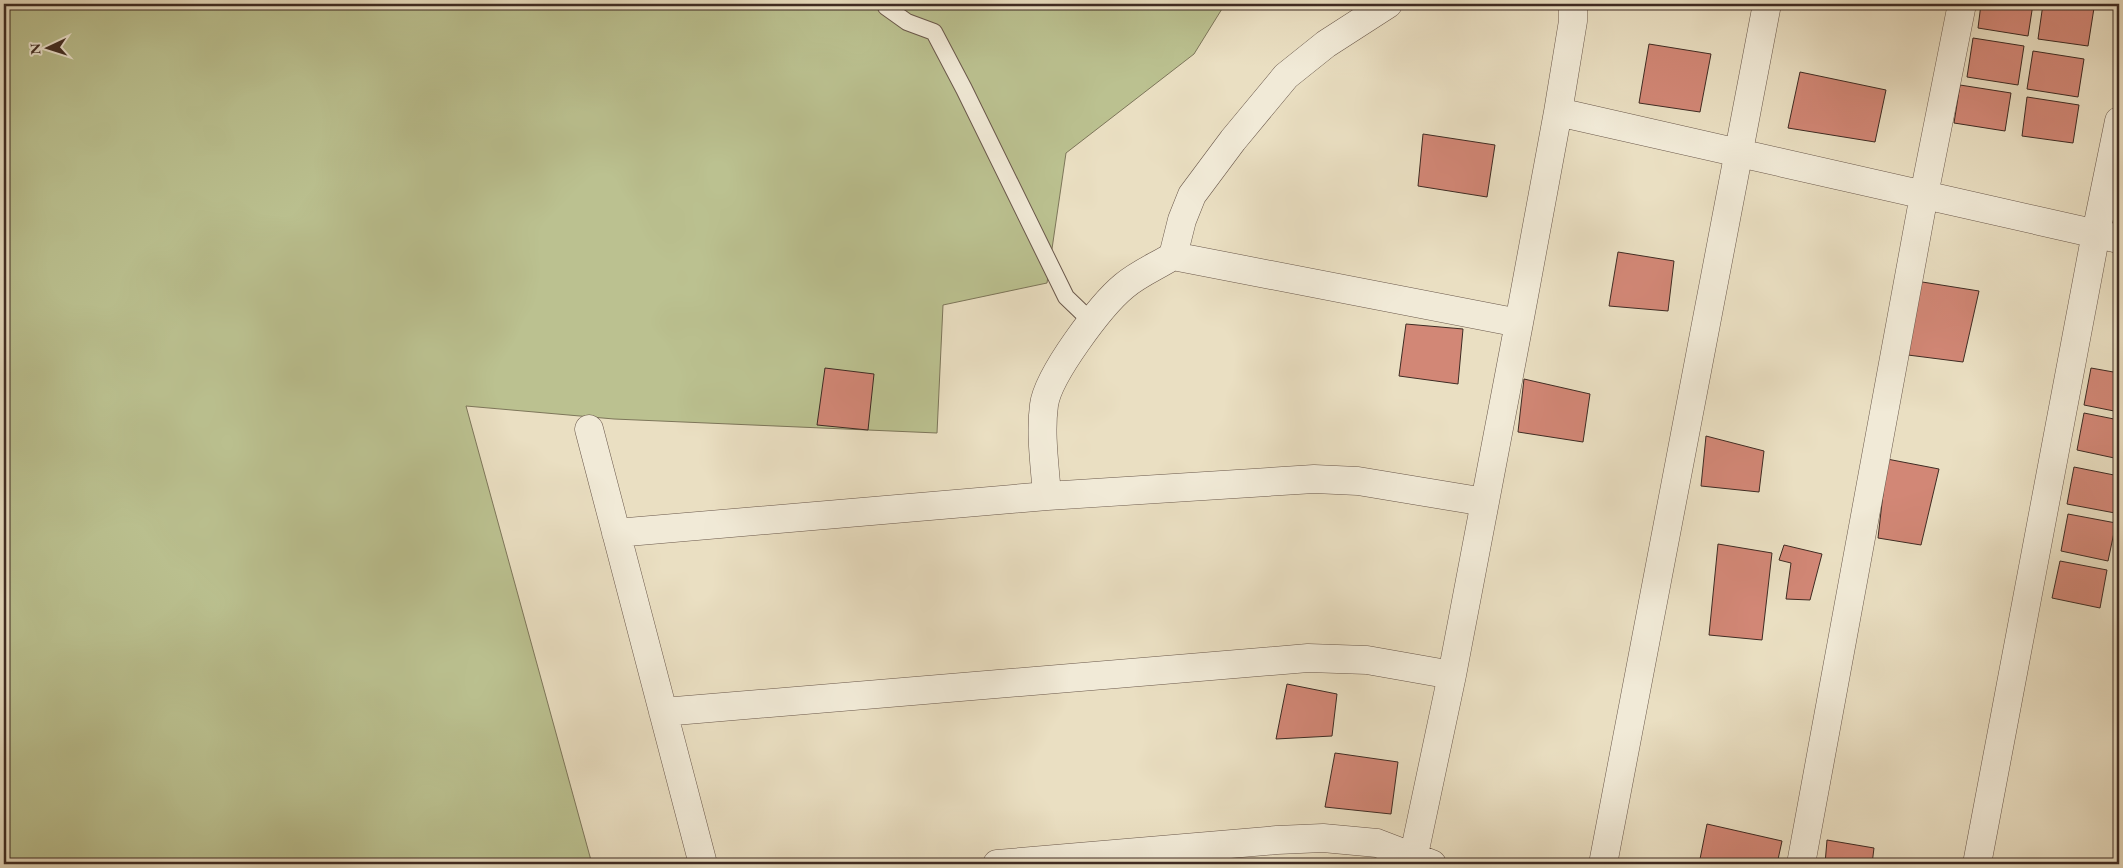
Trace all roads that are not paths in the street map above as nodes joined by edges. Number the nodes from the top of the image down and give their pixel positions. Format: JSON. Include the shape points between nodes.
{"nodes":[{"id":1,"x":885,"y":4,"type":"edge"},
{"id":2,"x":1388,"y":4,"type":"edge"},
{"id":3,"x":1573,"y":4,"type":"edge"},
{"id":4,"x":1768,"y":4,"type":"edge"},
{"id":5,"x":1962,"y":4,"type":"edge"},
{"id":6,"x":1558,"y":112,"type":"junction"},
{"id":7,"x":2119,"y":121,"type":"edge"},
{"id":8,"x":1739,"y":153,"type":"junction"},
{"id":9,"x":1924,"y":195,"type":"junction"},
{"id":10,"x":2108,"y":236,"type":"edge"},
{"id":11,"x":1172,"y":256,"type":"junction"},
{"id":12,"x":1092,"y":322,"type":"junction"},
{"id":13,"x":1519,"y":323,"type":"junction"},
{"id":14,"x":589,"y":429,"type":"dead end"},
{"id":15,"x":1047,"y":496,"type":"junction"},
{"id":16,"x":1485,"y":502,"type":"junction"},
{"id":17,"x":616,"y":533,"type":"junction"},
{"id":18,"x":1452,"y":675,"type":"junction"},
{"id":19,"x":663,"y":712,"type":"junction"},
{"id":20,"x":1419,"y":862,"type":"edge"},
{"id":21,"x":703,"y":864,"type":"edge"},
{"id":22,"x":997,"y":864,"type":"edge"},
{"id":23,"x":1603,"y":864,"type":"edge"},
{"id":24,"x":1802,"y":864,"type":"edge"},
{"id":25,"x":1977,"y":864,"type":"edge"}],
"edges":[{"from":1,"to":12,"type":"lane","via":[[907,22],[934,32],[1066,297]]},
{"from":2,"to":11,"type":"street","via":[[1326,44],[1286,76],[1192,195]]},
{"from":3,"to":6,"type":"street"},
{"from":4,"to":8,"type":"street"},
{"from":5,"to":9,"type":"street"},
{"from":6,"to":8,"type":"street"},
{"from":6,"to":13,"type":"street"},
{"from":7,"to":10,"type":"street"},
{"from":8,"to":9,"type":"street"},
{"from":8,"to":23,"type":"street"},
{"from":9,"to":10,"type":"street"},
{"from":9,"to":24,"type":"street"},
{"from":10,"to":25,"type":"street"},
{"from":11,"to":12,"type":"street","via":[[1124,286]]},
{"from":11,"to":13,"type":"street"},
{"from":12,"to":15,"type":"street","via":[[1061,364],[1044,403]]},
{"from":13,"to":16,"type":"street"},
{"from":14,"to":17,"type":"street"},
{"from":15,"to":16,"type":"street","via":[[1314,479],[1358,481]]},
{"from":15,"to":17,"type":"street"},
{"from":16,"to":18,"type":"street"},
{"from":17,"to":19,"type":"street"},
{"from":18,"to":19,"type":"street","via":[[1367,660],[1308,658]]},
{"from":18,"to":20,"type":"street"},
{"from":19,"to":21,"type":"street"},
{"from":20,"to":22,"type":"street","via":[[1377,843],[1314,839],[1268,840]]}]}
